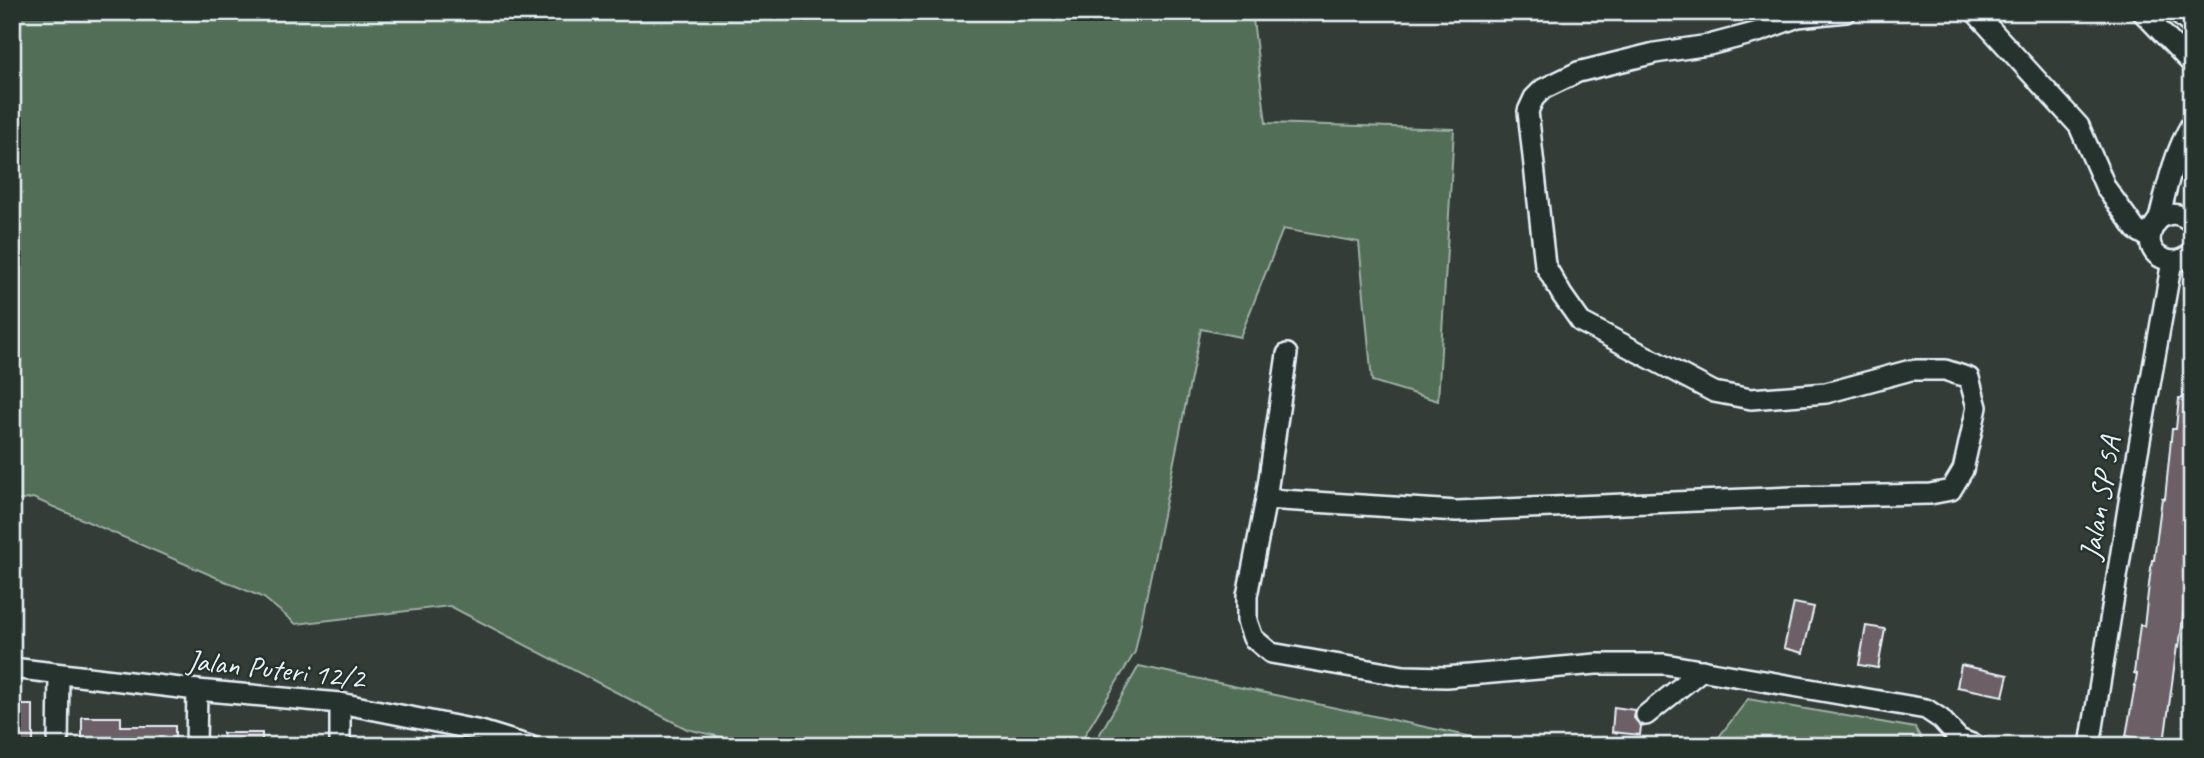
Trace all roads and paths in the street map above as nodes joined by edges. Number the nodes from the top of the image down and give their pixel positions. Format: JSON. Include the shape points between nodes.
{"nodes":[{"id":1,"x":1846,"y":12,"type":"edge"},
{"id":2,"x":1975,"y":12,"type":"edge"},
{"id":3,"x":2142,"y":12,"type":"edge"},
{"id":4,"x":2176,"y":12,"type":"edge"},
{"id":5,"x":2192,"y":26,"type":"edge"},
{"id":6,"x":2192,"y":64,"type":"edge"},
{"id":7,"x":2192,"y":123,"type":"edge"},
{"id":8,"x":2192,"y":199,"type":"edge"},
{"id":9,"x":2159,"y":219,"type":"junction"},
{"id":10,"x":2186,"y":219,"type":"edge"},
{"id":11,"x":2150,"y":238,"type":"junction"},
{"id":12,"x":2192,"y":253,"type":"edge"},
{"id":13,"x":2172,"y":261,"type":"junction"},
{"id":14,"x":1287,"y":354,"type":"dead end"},
{"id":15,"x":1266,"y":499,"type":"junction"},
{"id":16,"x":12,"y":668,"type":"edge"},
{"id":17,"x":1702,"y":670,"type":"junction"},
{"id":18,"x":59,"y":675,"type":"junction"},
{"id":19,"x":197,"y":690,"type":"junction"},
{"id":20,"x":340,"y":703,"type":"junction"},
{"id":21,"x":1646,"y":715,"type":"dead end"},
{"id":22,"x":1967,"y":743,"type":"edge"},
{"id":23,"x":58,"y":746,"type":"edge"},
{"id":24,"x":196,"y":746,"type":"edge"},
{"id":25,"x":340,"y":746,"type":"edge"},
{"id":26,"x":530,"y":746,"type":"edge"},
{"id":27,"x":2090,"y":746,"type":"edge"}],
"edges":[{"from":1,"to":15,"type":"street","via":[[1798,18],[1709,45],[1578,72],[1543,89],[1528,111],[1545,265],[1581,322],[1714,392],[1751,399],[1825,393],[1911,370],[1945,370],[1969,378],[1977,407],[1963,470],[1951,490],[1457,511]]},
{"from":2,"to":11,"type":"street","via":[[2079,127],[2106,188],[2136,230]]},
{"from":3,"to":6,"type":"street"},
{"from":4,"to":5,"type":"street"},
{"from":7,"to":9,"type":"street","via":[[2169,175]]},
{"from":8,"to":10,"type":"street"},
{"from":9,"to":10,"type":"street","via":[[2165,215]]},
{"from":9,"to":11,"type":"street"},
{"from":11,"to":13,"type":"street","via":[[2159,257]]},
{"from":12,"to":13,"type":"street"},
{"from":13,"to":27,"type":"street","name":"Jalan SP 5A"},
{"from":14,"to":15,"type":"street"},
{"from":15,"to":17,"type":"street","via":[[1247,596],[1247,621],[1253,639],[1271,653],[1404,676],[1446,677],[1596,664],[1665,664]]},
{"from":16,"to":18,"type":"street","name":"Jalan Puteri 12/2"},
{"from":17,"to":21,"type":"street"},
{"from":17,"to":22,"type":"street","via":[[1926,709]]},
{"from":18,"to":19,"type":"street","name":"Jalan Puteri 12/2"},
{"from":18,"to":23,"type":"street"},
{"from":19,"to":20,"type":"street","name":"Jalan Puteri 12/2"},
{"from":19,"to":24,"type":"street"},
{"from":20,"to":25,"type":"street"},
{"from":20,"to":26,"type":"street","name":"Jalan Puteri 12/2","via":[[481,731]]}]}
